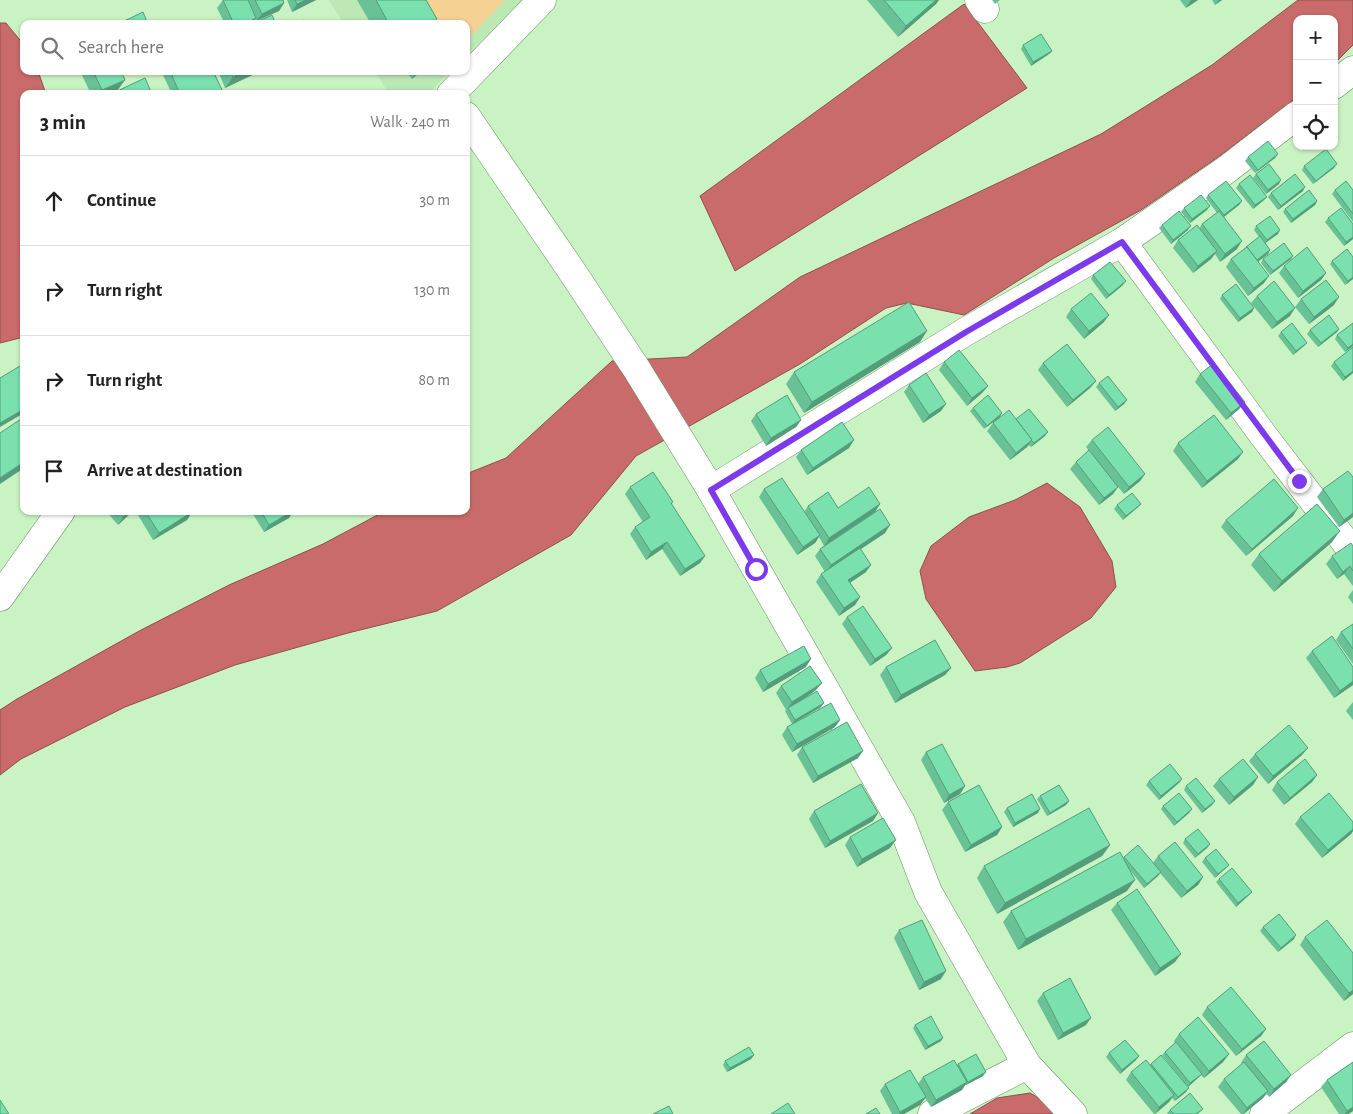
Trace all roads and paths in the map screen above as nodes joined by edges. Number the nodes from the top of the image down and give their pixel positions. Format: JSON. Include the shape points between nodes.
{"nodes":[{"id":1,"x":542,"y":0,"type":"edge"},
{"id":2,"x":1353,"y":70,"type":"edge"},
{"id":3,"x":470,"y":74,"type":"edge"},
{"id":4,"x":469,"y":75,"type":"edge"},
{"id":5,"x":1338,"y":82,"type":"edge"},
{"id":6,"x":455,"y":90,"type":"edge"},
{"id":7,"x":1293,"y":118,"type":"edge"},
{"id":8,"x":470,"y":122,"type":"edge"},
{"id":9,"x":1122,"y":242,"type":"junction"},
{"id":10,"x":711,"y":490,"type":"junction"},
{"id":11,"x":57,"y":515,"type":"edge"},
{"id":12,"x":1353,"y":552,"type":"edge"},
{"id":13,"x":0,"y":597,"type":"edge"},
{"id":14,"x":1353,"y":1046,"type":"edge"},
{"id":15,"x":1027,"y":1065,"type":"junction"},
{"id":16,"x":932,"y":1114,"type":"edge"},
{"id":17,"x":1073,"y":1114,"type":"edge"},
{"id":18,"x":1264,"y":1114,"type":"edge"}],
"edges":[{"from":1,"to":3,"type":"street"},
{"from":2,"to":5,"type":"street"},
{"from":4,"to":6,"type":"street"},
{"from":7,"to":9,"type":"street","via":[[1226,170]]},
{"from":8,"to":10,"type":"street","via":[[636,368]]},
{"from":9,"to":10,"type":"street","via":[[966,332]]},
{"from":9,"to":12,"type":"street"},
{"from":10,"to":15,"type":"street","via":[[901,822],[928,892]]},
{"from":11,"to":13,"type":"street"},
{"from":14,"to":18,"type":"street"},
{"from":15,"to":16,"type":"street"},
{"from":15,"to":17,"type":"street"}]}
